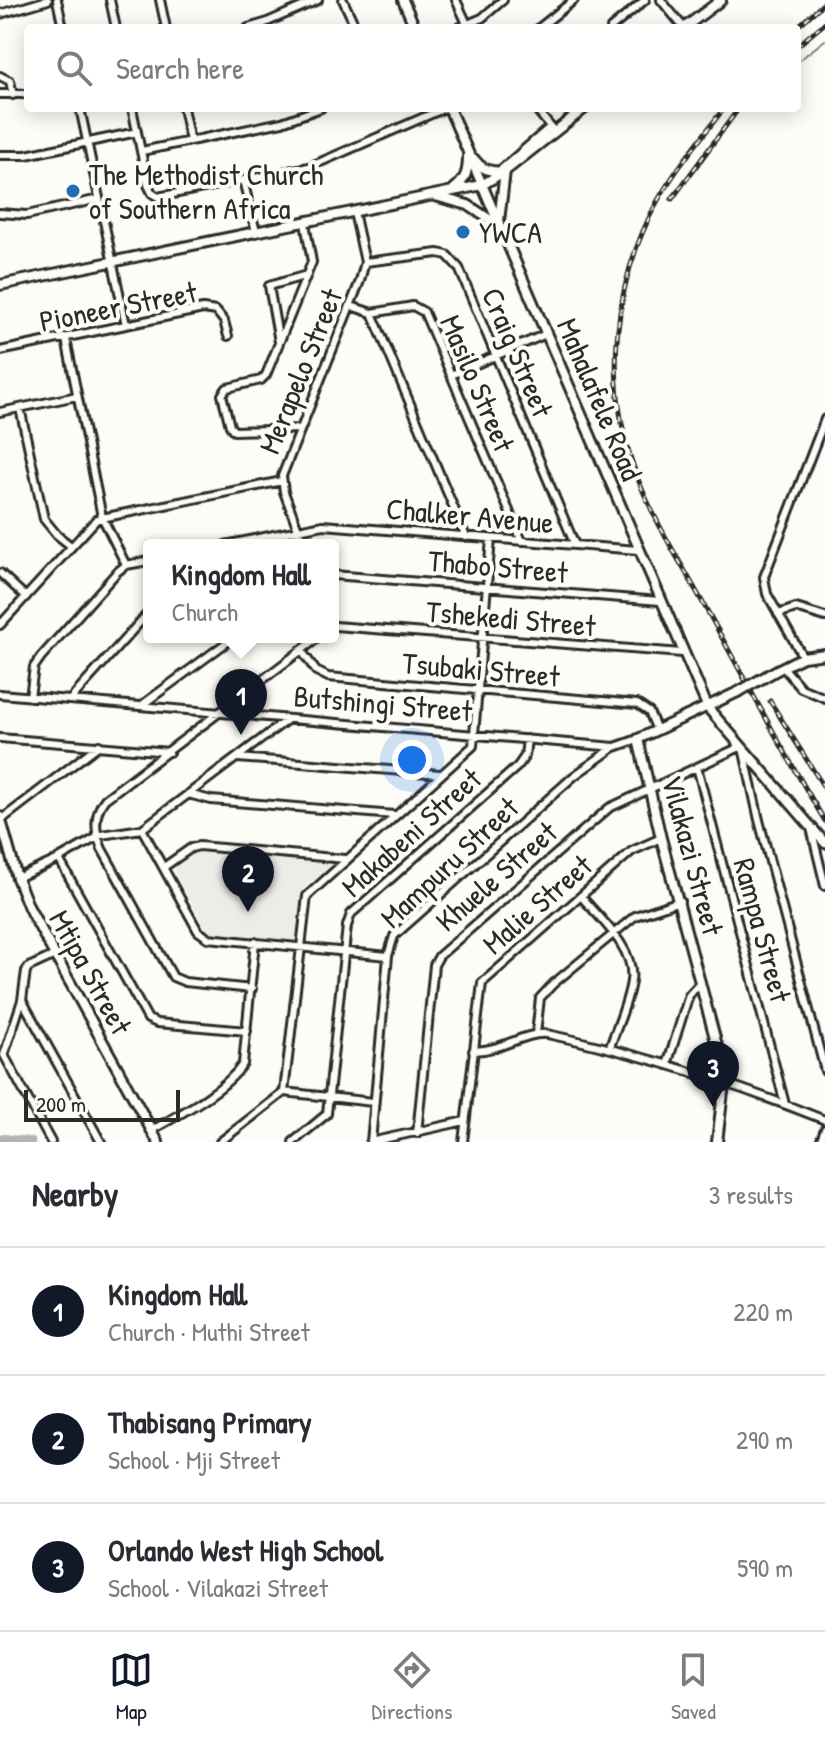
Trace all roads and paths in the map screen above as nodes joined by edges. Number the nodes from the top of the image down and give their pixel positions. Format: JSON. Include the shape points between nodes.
{"nodes":[{"id":1,"x":48,"y":0,"type":"edge"},
{"id":2,"x":57,"y":0,"type":"edge"},
{"id":3,"x":110,"y":0,"type":"edge"},
{"id":4,"x":160,"y":0,"type":"edge"},
{"id":5,"x":318,"y":0,"type":"edge"},
{"id":6,"x":343,"y":0,"type":"edge"},
{"id":7,"x":403,"y":0,"type":"edge"},
{"id":8,"x":456,"y":0,"type":"edge"},
{"id":9,"x":503,"y":0,"type":"edge"},
{"id":10,"x":574,"y":0,"type":"edge"},
{"id":11,"x":645,"y":0,"type":"edge"},
{"id":12,"x":661,"y":0,"type":"edge"},
{"id":13,"x":721,"y":0,"type":"edge"},
{"id":14,"x":0,"y":14,"type":"edge"},
{"id":15,"x":477,"y":20,"type":"junction"},
{"id":16,"x":62,"y":24,"type":"edge"},
{"id":17,"x":115,"y":24,"type":"edge"},
{"id":18,"x":165,"y":24,"type":"edge"},
{"id":19,"x":262,"y":24,"type":"edge"},
{"id":20,"x":354,"y":24,"type":"edge"},
{"id":21,"x":413,"y":24,"type":"edge"},
{"id":22,"x":467,"y":24,"type":"joint"},
{"id":23,"x":479,"y":24,"type":"edge"},
{"id":24,"x":544,"y":24,"type":"edge"},
{"id":25,"x":616,"y":24,"type":"edge"},
{"id":26,"x":681,"y":24,"type":"edge"},
{"id":27,"x":689,"y":24,"type":"edge"},
{"id":28,"x":0,"y":76,"type":"edge"},
{"id":29,"x":0,"y":94,"type":"edge"},
{"id":30,"x":24,"y":94,"type":"edge"},
{"id":31,"x":13,"y":95,"type":"junction"},
{"id":32,"x":81,"y":112,"type":"edge"},
{"id":33,"x":133,"y":112,"type":"edge"},
{"id":34,"x":184,"y":112,"type":"edge"},
{"id":35,"x":310,"y":112,"type":"edge"},
{"id":36,"x":438,"y":112,"type":"edge"},
{"id":37,"x":449,"y":112,"type":"edge"},
{"id":38,"x":538,"y":112,"type":"edge"},
{"id":39,"x":579,"y":112,"type":"edge"},
{"id":40,"x":552,"y":130,"type":"junction"},
{"id":41,"x":137,"y":132,"type":"junction"},
{"id":42,"x":190,"y":141,"type":"junction"},
{"id":43,"x":88,"y":142,"type":"junction"},
{"id":44,"x":142,"y":151,"type":"junction"},
{"id":45,"x":468,"y":151,"type":"junction"},
{"id":46,"x":0,"y":155,"type":"edge"},
{"id":47,"x":502,"y":172,"type":"junction"},
{"id":48,"x":243,"y":180,"type":"junction"},
{"id":49,"x":482,"y":185,"type":"junction"},
{"id":50,"x":450,"y":192,"type":"junction"},
{"id":51,"x":433,"y":195,"type":"junction"},
{"id":52,"x":99,"y":199,"type":"junction"},
{"id":53,"x":354,"y":212,"type":"junction"},
{"id":54,"x":0,"y":213,"type":"edge"},
{"id":55,"x":305,"y":223,"type":"junction"},
{"id":56,"x":499,"y":225,"type":"junction"},
{"id":57,"x":256,"y":232,"type":"junction"},
{"id":58,"x":365,"y":262,"type":"junction"},
{"id":59,"x":112,"y":263,"type":"junction"},
{"id":60,"x":307,"y":275,"type":"junction"},
{"id":61,"x":0,"y":285,"type":"edge"},
{"id":62,"x":351,"y":306,"type":"junction"},
{"id":63,"x":372,"y":313,"type":"junction"},
{"id":64,"x":126,"y":325,"type":"junction"},
{"id":65,"x":546,"y":334,"type":"junction"},
{"id":66,"x":228,"y":336,"type":"dead end"},
{"id":67,"x":66,"y":339,"type":"junction"},
{"id":68,"x":279,"y":342,"type":"junction"},
{"id":69,"x":0,"y":351,"type":"edge"},
{"id":70,"x":497,"y":357,"type":"junction"},
{"id":71,"x":451,"y":375,"type":"junction"},
{"id":72,"x":77,"y":396,"type":"junction"},
{"id":73,"x":20,"y":408,"type":"junction"},
{"id":74,"x":0,"y":412,"type":"edge"},
{"id":75,"x":825,"y":419,"type":"edge"},
{"id":76,"x":300,"y":429,"type":"junction"},
{"id":77,"x":282,"y":481,"type":"junction"},
{"id":78,"x":102,"y":517,"type":"junction"},
{"id":79,"x":298,"y":529,"type":"junction"},
{"id":80,"x":466,"y":537,"type":"junction"},
{"id":81,"x":263,"y":539,"type":"edge"},
{"id":82,"x":302,"y":539,"type":"edge"},
{"id":83,"x":491,"y":539,"type":"junction"},
{"id":84,"x":522,"y":541,"type":"junction"},
{"id":85,"x":575,"y":545,"type":"junction"},
{"id":86,"x":71,"y":546,"type":"junction"},
{"id":87,"x":638,"y":550,"type":"junction"},
{"id":88,"x":143,"y":562,"type":"edge"},
{"id":89,"x":126,"y":565,"type":"junction"},
{"id":90,"x":0,"y":573,"type":"edge"},
{"id":91,"x":339,"y":575,"type":"edge"},
{"id":92,"x":488,"y":587,"type":"junction"},
{"id":93,"x":26,"y":597,"type":"junction"},
{"id":94,"x":660,"y":601,"type":"junction"},
{"id":95,"x":778,"y":614,"type":"junction"},
{"id":96,"x":825,"y":617,"type":"edge"},
{"id":97,"x":143,"y":619,"type":"edge"},
{"id":98,"x":0,"y":625,"type":"edge"},
{"id":99,"x":339,"y":625,"type":"edge"},
{"id":100,"x":483,"y":638,"type":"junction"},
{"id":101,"x":226,"y":643,"type":"edge"},
{"id":102,"x":311,"y":643,"type":"edge"},
{"id":103,"x":301,"y":650,"type":"junction"},
{"id":104,"x":682,"y":653,"type":"junction"},
{"id":105,"x":825,"y":654,"type":"edge"},
{"id":106,"x":803,"y":657,"type":"junction"},
{"id":107,"x":780,"y":669,"type":"junction"},
{"id":108,"x":479,"y":690,"type":"junction"},
{"id":109,"x":0,"y":694,"type":"edge"},
{"id":110,"x":30,"y":697,"type":"junction"},
{"id":111,"x":825,"y":698,"type":"edge"},
{"id":112,"x":70,"y":700,"type":"junction"},
{"id":113,"x":142,"y":705,"type":"junction"},
{"id":114,"x":708,"y":708,"type":"junction"},
{"id":115,"x":219,"y":713,"type":"junction"},
{"id":116,"x":288,"y":719,"type":"junction"},
{"id":117,"x":657,"y":730,"type":"junction"},
{"id":118,"x":475,"y":735,"type":"junction"},
{"id":119,"x":0,"y":738,"type":"edge"},
{"id":120,"x":527,"y":739,"type":"junction"},
{"id":121,"x":638,"y":739,"type":"junction"},
{"id":122,"x":99,"y":745,"type":"junction"},
{"id":123,"x":615,"y":747,"type":"junction"},
{"id":124,"x":742,"y":750,"type":"junction"},
{"id":125,"x":169,"y":752,"type":"junction"},
{"id":126,"x":238,"y":758,"type":"junction"},
{"id":127,"x":697,"y":767,"type":"junction"},
{"id":128,"x":440,"y":774,"type":"junction"},
{"id":129,"x":651,"y":790,"type":"junction"},
{"id":130,"x":188,"y":794,"type":"junction"},
{"id":131,"x":394,"y":815,"type":"junction"},
{"id":132,"x":0,"y":819,"type":"edge"},
{"id":133,"x":811,"y":828,"type":"junction"},
{"id":134,"x":142,"y":829,"type":"junction"},
{"id":135,"x":97,"y":837,"type":"junction"},
{"id":136,"x":661,"y":838,"type":"junction"},
{"id":137,"x":825,"y":843,"type":"edge"},
{"id":138,"x":59,"y":859,"type":"junction"},
{"id":139,"x":345,"y":859,"type":"junction"},
{"id":140,"x":164,"y":867,"type":"junction"},
{"id":141,"x":17,"y":878,"type":"junction"},
{"id":142,"x":825,"y":886,"type":"edge"},
{"id":143,"x":581,"y":896,"type":"junction"},
{"id":144,"x":680,"y":901,"type":"junction"},
{"id":145,"x":613,"y":935,"type":"junction"},
{"id":146,"x":255,"y":942,"type":"junction"},
{"id":147,"x":300,"y":947,"type":"junction"},
{"id":148,"x":344,"y":951,"type":"junction"},
{"id":149,"x":55,"y":955,"type":"junction"},
{"id":150,"x":388,"y":956,"type":"junction"},
{"id":151,"x":701,"y":982,"type":"junction"},
{"id":152,"x":252,"y":989,"type":"junction"},
{"id":153,"x":22,"y":1000,"type":"junction"},
{"id":154,"x":247,"y":1031,"type":"junction"},
{"id":155,"x":536,"y":1034,"type":"junction"},
{"id":156,"x":610,"y":1047,"type":"junction"},
{"id":157,"x":473,"y":1051,"type":"junction"},
{"id":158,"x":667,"y":1065,"type":"junction"},
{"id":159,"x":825,"y":1071,"type":"edge"},
{"id":160,"x":726,"y":1084,"type":"junction"},
{"id":161,"x":284,"y":1092,"type":"junction"},
{"id":162,"x":329,"y":1097,"type":"junction"},
{"id":163,"x":373,"y":1102,"type":"junction"},
{"id":164,"x":785,"y":1104,"type":"junction"},
{"id":165,"x":825,"y":1120,"type":"edge"},
{"id":166,"x":465,"y":1121,"type":"junction"},
{"id":167,"x":825,"y":1129,"type":"edge"},
{"id":168,"x":152,"y":1130,"type":"junction"},
{"id":169,"x":417,"y":1133,"type":"junction"},
{"id":170,"x":51,"y":1142,"type":"edge"},
{"id":171,"x":101,"y":1142,"type":"edge"},
{"id":172,"x":158,"y":1142,"type":"edge"},
{"id":173,"x":220,"y":1142,"type":"edge"},
{"id":174,"x":293,"y":1142,"type":"edge"},
{"id":175,"x":372,"y":1142,"type":"edge"},
{"id":176,"x":463,"y":1142,"type":"edge"},
{"id":177,"x":717,"y":1142,"type":"edge"},
{"id":178,"x":820,"y":1142,"type":"edge"}],
"edges":[{"from":1,"to":14,"type":"street"},
{"from":2,"to":16,"type":"street"},
{"from":3,"to":17,"type":"street"},
{"from":4,"to":18,"type":"street"},
{"from":5,"to":19,"type":"street"},
{"from":6,"to":20,"type":"street"},
{"from":7,"to":21,"type":"street"},
{"from":8,"to":22,"type":"street"},
{"from":9,"to":15,"type":"street"},
{"from":10,"to":24,"type":"street"},
{"from":11,"to":25,"type":"street"},
{"from":12,"to":26,"type":"street"},
{"from":13,"to":27,"type":"street"},
{"from":15,"to":22,"type":"street"},
{"from":15,"to":23,"type":"street"},
{"from":28,"to":31,"type":"street","via":[[10,81]]},
{"from":29,"to":31,"type":"street"},
{"from":30,"to":31,"type":"street"},
{"from":32,"to":43,"type":"street"},
{"from":33,"to":41,"type":"street"},
{"from":34,"to":42,"type":"street"},
{"from":35,"to":42,"type":"street"},
{"from":36,"to":48,"type":"street","via":[[309,167]]},
{"from":37,"to":45,"type":"street","name":"Mahalafele Road"},
{"from":38,"to":40,"type":"street"},
{"from":39,"to":40,"type":"street"},
{"from":40,"to":47,"type":"street"},
{"from":41,"to":43,"type":"street"},
{"from":41,"to":44,"type":"street"},
{"from":42,"to":44,"type":"street"},
{"from":43,"to":46,"type":"street"},
{"from":43,"to":52,"type":"street"},
{"from":44,"to":48,"type":"street","via":[[151,191],[158,197]]},
{"from":45,"to":47,"type":"street","via":[[483,168]]},
{"from":45,"to":49,"type":"street","name":"Mahalafele Road"},
{"from":45,"to":50,"type":"street","via":[[466,175]]},
{"from":47,"to":49,"type":"street"},
{"from":47,"to":56,"type":"street"},
{"from":48,"to":57,"type":"street"},
{"from":49,"to":50,"type":"street"},
{"from":49,"to":56,"type":"street","name":"Mahalafele Road"},
{"from":50,"to":51,"type":"street"},
{"from":51,"to":53,"type":"street"},
{"from":51,"to":56,"type":"street","via":[[468,205]]},
{"from":52,"to":54,"type":"street","via":[[27,215]]},
{"from":52,"to":59,"type":"street"},
{"from":53,"to":55,"type":"street"},
{"from":53,"to":58,"type":"street","name":"Merapelo Street"},
{"from":55,"to":57,"type":"street"},
{"from":55,"to":60,"type":"street","via":[[312,254]]},
{"from":56,"to":65,"type":"street","name":"Mahalafele Road"},
{"from":57,"to":59,"type":"street"},
{"from":58,"to":62,"type":"street","name":"Merapelo Street"},
{"from":58,"to":70,"type":"street","name":"Craig Street","via":[[447,255],[459,268]]},
{"from":59,"to":61,"type":"street"},
{"from":59,"to":64,"type":"street"},
{"from":60,"to":68,"type":"street"},
{"from":60,"to":68,"type":"street","via":[[269,286]]},
{"from":62,"to":63,"type":"street","name":"Masilo Street"},
{"from":62,"to":76,"type":"street","name":"Merapelo Street"},
{"from":63,"to":71,"type":"street","name":"Masilo Street","via":[[420,309]]},
{"from":63,"to":80,"type":"street"},
{"from":64,"to":66,"type":"street","name":"Pioneer Street","via":[[211,309],[221,316]]},
{"from":64,"to":67,"type":"street","name":"Pioneer Street"},
{"from":65,"to":70,"type":"street"},
{"from":65,"to":87,"type":"street","name":"Mahalafele Road"},
{"from":67,"to":69,"type":"street","name":"Pioneer Street"},
{"from":67,"to":72,"type":"street"},
{"from":68,"to":76,"type":"street","via":[[264,378],[227,388],[223,399],[234,431]]},
{"from":70,"to":71,"type":"street"},
{"from":70,"to":85,"type":"street","name":"Craig Street"},
{"from":71,"to":84,"type":"street","name":"Masilo Street"},
{"from":72,"to":73,"type":"street"},
{"from":72,"to":78,"type":"street"},
{"from":73,"to":74,"type":"street"},
{"from":73,"to":86,"type":"street","via":[[44,519]]},
{"from":75,"to":95,"type":"street","via":[[764,577]]},
{"from":76,"to":77,"type":"street","name":"Merapelo Street"},
{"from":77,"to":78,"type":"street"},
{"from":77,"to":79,"type":"street","name":"Merapelo Street"},
{"from":78,"to":86,"type":"street"},
{"from":78,"to":89,"type":"street"},
{"from":79,"to":80,"type":"street","name":"Chalker Avenue","via":[[332,525]]},
{"from":79,"to":81,"type":"street","name":"Chalker Avenue"},
{"from":79,"to":82,"type":"street","name":"Merapelo Street"},
{"from":80,"to":83,"type":"street","name":"Chalker Avenue"},
{"from":83,"to":84,"type":"street","name":"Chalker Avenue"},
{"from":83,"to":92,"type":"street"},
{"from":84,"to":85,"type":"street","name":"Chalker Avenue"},
{"from":85,"to":87,"type":"street","name":"Chalker Avenue"},
{"from":86,"to":93,"type":"street"},
{"from":87,"to":94,"type":"street","name":"Mahalafele Road"},
{"from":88,"to":89,"type":"street"},
{"from":89,"to":110,"type":"street","via":[[37,661]]},
{"from":90,"to":93,"type":"street"},
{"from":91,"to":92,"type":"street","name":"Thabo Street"},
{"from":92,"to":94,"type":"street","name":"Thabo Street"},
{"from":92,"to":100,"type":"street"},
{"from":93,"to":98,"type":"street"},
{"from":94,"to":104,"type":"street","name":"Mahalafele Road"},
{"from":95,"to":96,"type":"street","via":[[802,608]]},
{"from":95,"to":106,"type":"street"},
{"from":97,"to":112,"type":"street"},
{"from":99,"to":100,"type":"street","name":"Tshekedi Street"},
{"from":100,"to":104,"type":"street","name":"Tshekedi Street"},
{"from":100,"to":108,"type":"street"},
{"from":101,"to":113,"type":"street"},
{"from":102,"to":103,"type":"street"},
{"from":103,"to":108,"type":"street","name":"Tsubaki Street","via":[[316,671],[328,677]]},
{"from":103,"to":115,"type":"street"},
{"from":104,"to":114,"type":"street","name":"Mahalafele Road"},
{"from":105,"to":106,"type":"street","name":"Butshingi Street"},
{"from":106,"to":107,"type":"street","name":"Butshingi Street"},
{"from":107,"to":111,"type":"street","via":[[796,685]]},
{"from":107,"to":114,"type":"street","name":"Butshingi Street","bridge":true},
{"from":108,"to":117,"type":"street","name":"Tsubaki Street","via":[[637,704],[649,712]]},
{"from":108,"to":118,"type":"street"},
{"from":109,"to":110,"type":"street","name":"Butshingi Street"},
{"from":110,"to":112,"type":"street","name":"Butshingi Street"},
{"from":112,"to":113,"type":"street","name":"Butshingi Street"},
{"from":113,"to":115,"type":"street","name":"Butshingi Street"},
{"from":114,"to":117,"type":"street","name":"Butshingi Street"},
{"from":114,"to":124,"type":"street","name":"Mahalafele Road"},
{"from":115,"to":116,"type":"street","name":"Butshingi Street"},
{"from":115,"to":125,"type":"street"},
{"from":116,"to":118,"type":"street","name":"Butshingi Street"},
{"from":116,"to":126,"type":"street"},
{"from":117,"to":121,"type":"street","name":"Butshingi Street"},
{"from":118,"to":120,"type":"street","name":"Butshingi Street"},
{"from":118,"to":128,"type":"street","via":[[473,746]]},
{"from":119,"to":122,"type":"street"},
{"from":120,"to":123,"type":"street","name":"Butshingi Street"},
{"from":120,"to":148,"type":"street","name":"Makabeni Street","via":[[518,766],[351,914]]},
{"from":121,"to":123,"type":"street","name":"Butshingi Street"},
{"from":121,"to":129,"type":"street","name":"Vilakazi Street"},
{"from":122,"to":125,"type":"street"},
{"from":122,"to":132,"type":"street"},
{"from":123,"to":150,"type":"street","name":"Mampuru Street","via":[[574,776],[398,931]]},
{"from":124,"to":127,"type":"street","name":"Khuele Street"},
{"from":124,"to":133,"type":"street","name":"Mahalafele Road"},
{"from":124,"to":159,"type":"street"},
{"from":125,"to":135,"type":"street","via":[[102,802]]},
{"from":126,"to":128,"type":"street"},
{"from":126,"to":130,"type":"street"},
{"from":127,"to":129,"type":"street","name":"Khuele Street"},
{"from":127,"to":164,"type":"street","name":"Rampa Street"},
{"from":128,"to":131,"type":"street"},
{"from":129,"to":136,"type":"street","name":"Vilakazi Street"},
{"from":129,"to":169,"type":"street","name":"Khuele Street","via":[[609,808],[437,958]]},
{"from":130,"to":131,"type":"street"},
{"from":130,"to":134,"type":"street"},
{"from":131,"to":139,"type":"street"},
{"from":132,"to":141,"type":"street","name":"Mtipa Street"},
{"from":133,"to":137,"type":"street","name":"Mahalafele Road"},
{"from":133,"to":142,"type":"street"},
{"from":134,"to":135,"type":"street"},
{"from":134,"to":140,"type":"street"},
{"from":135,"to":138,"type":"street"},
{"from":135,"to":152,"type":"street","via":[[173,977]]},
{"from":136,"to":143,"type":"street","name":"Malie Street","via":[[632,851]]},
{"from":136,"to":144,"type":"street","name":"Vilakazi Street"},
{"from":138,"to":141,"type":"street"},
{"from":138,"to":154,"type":"street","via":[[148,1019]]},
{"from":139,"to":140,"type":"street","via":[[199,846]]},
{"from":139,"to":147,"type":"street","via":[[307,896]]},
{"from":140,"to":146,"type":"street","via":[[203,936]]},
{"from":141,"to":149,"type":"street","name":"Mtipa Street"},
{"from":143,"to":145,"type":"street"},
{"from":143,"to":157,"type":"street","name":"Malie Street","via":[[485,978]]},
{"from":144,"to":145,"type":"street","via":[[640,913]]},
{"from":144,"to":151,"type":"street","name":"Vilakazi Street"},
{"from":145,"to":155,"type":"street","via":[[540,998]]},
{"from":145,"to":156,"type":"street","via":[[627,955],[632,979]]},
{"from":146,"to":147,"type":"street"},
{"from":146,"to":152,"type":"street"},
{"from":147,"to":148,"type":"street"},
{"from":147,"to":161,"type":"street"},
{"from":148,"to":150,"type":"street"},
{"from":148,"to":162,"type":"street","name":"Makabeni Street"},
{"from":149,"to":153,"type":"street","via":[[27,969]]},
{"from":149,"to":168,"type":"street","name":"Mtipa Street"},
{"from":150,"to":163,"type":"street","name":"Mampuru Street"},
{"from":151,"to":158,"type":"street","name":"Vilakazi Street","via":[[689,995]]},
{"from":151,"to":160,"type":"street","name":"Vilakazi Street"},
{"from":152,"to":154,"type":"street"},
{"from":153,"to":170,"type":"street","via":[[4,1055]]},
{"from":153,"to":171,"type":"street"},
{"from":154,"to":168,"type":"street","via":[[243,1064],[234,1076]]},
{"from":155,"to":156,"type":"street"},
{"from":155,"to":157,"type":"street","via":[[496,1050]]},
{"from":156,"to":158,"type":"street"},
{"from":157,"to":166,"type":"street","name":"Malie Street"},
{"from":158,"to":160,"type":"street"},
{"from":160,"to":164,"type":"street"},
{"from":160,"to":177,"type":"street","name":"Vilakazi Street"},
{"from":161,"to":162,"type":"street"},
{"from":161,"to":173,"type":"street"},
{"from":162,"to":163,"type":"street"},
{"from":162,"to":174,"type":"street","name":"Makabeni Street","via":[[325,1117]]},
{"from":163,"to":175,"type":"street","name":"Mampuru Street"},
{"from":164,"to":165,"type":"street"},
{"from":166,"to":169,"type":"street"},
{"from":166,"to":176,"type":"street","name":"Malie Street"},
{"from":167,"to":178,"type":"street"},
{"from":168,"to":172,"type":"street","name":"Mtipa Street"},
{"from":169,"to":175,"type":"street"}]}
